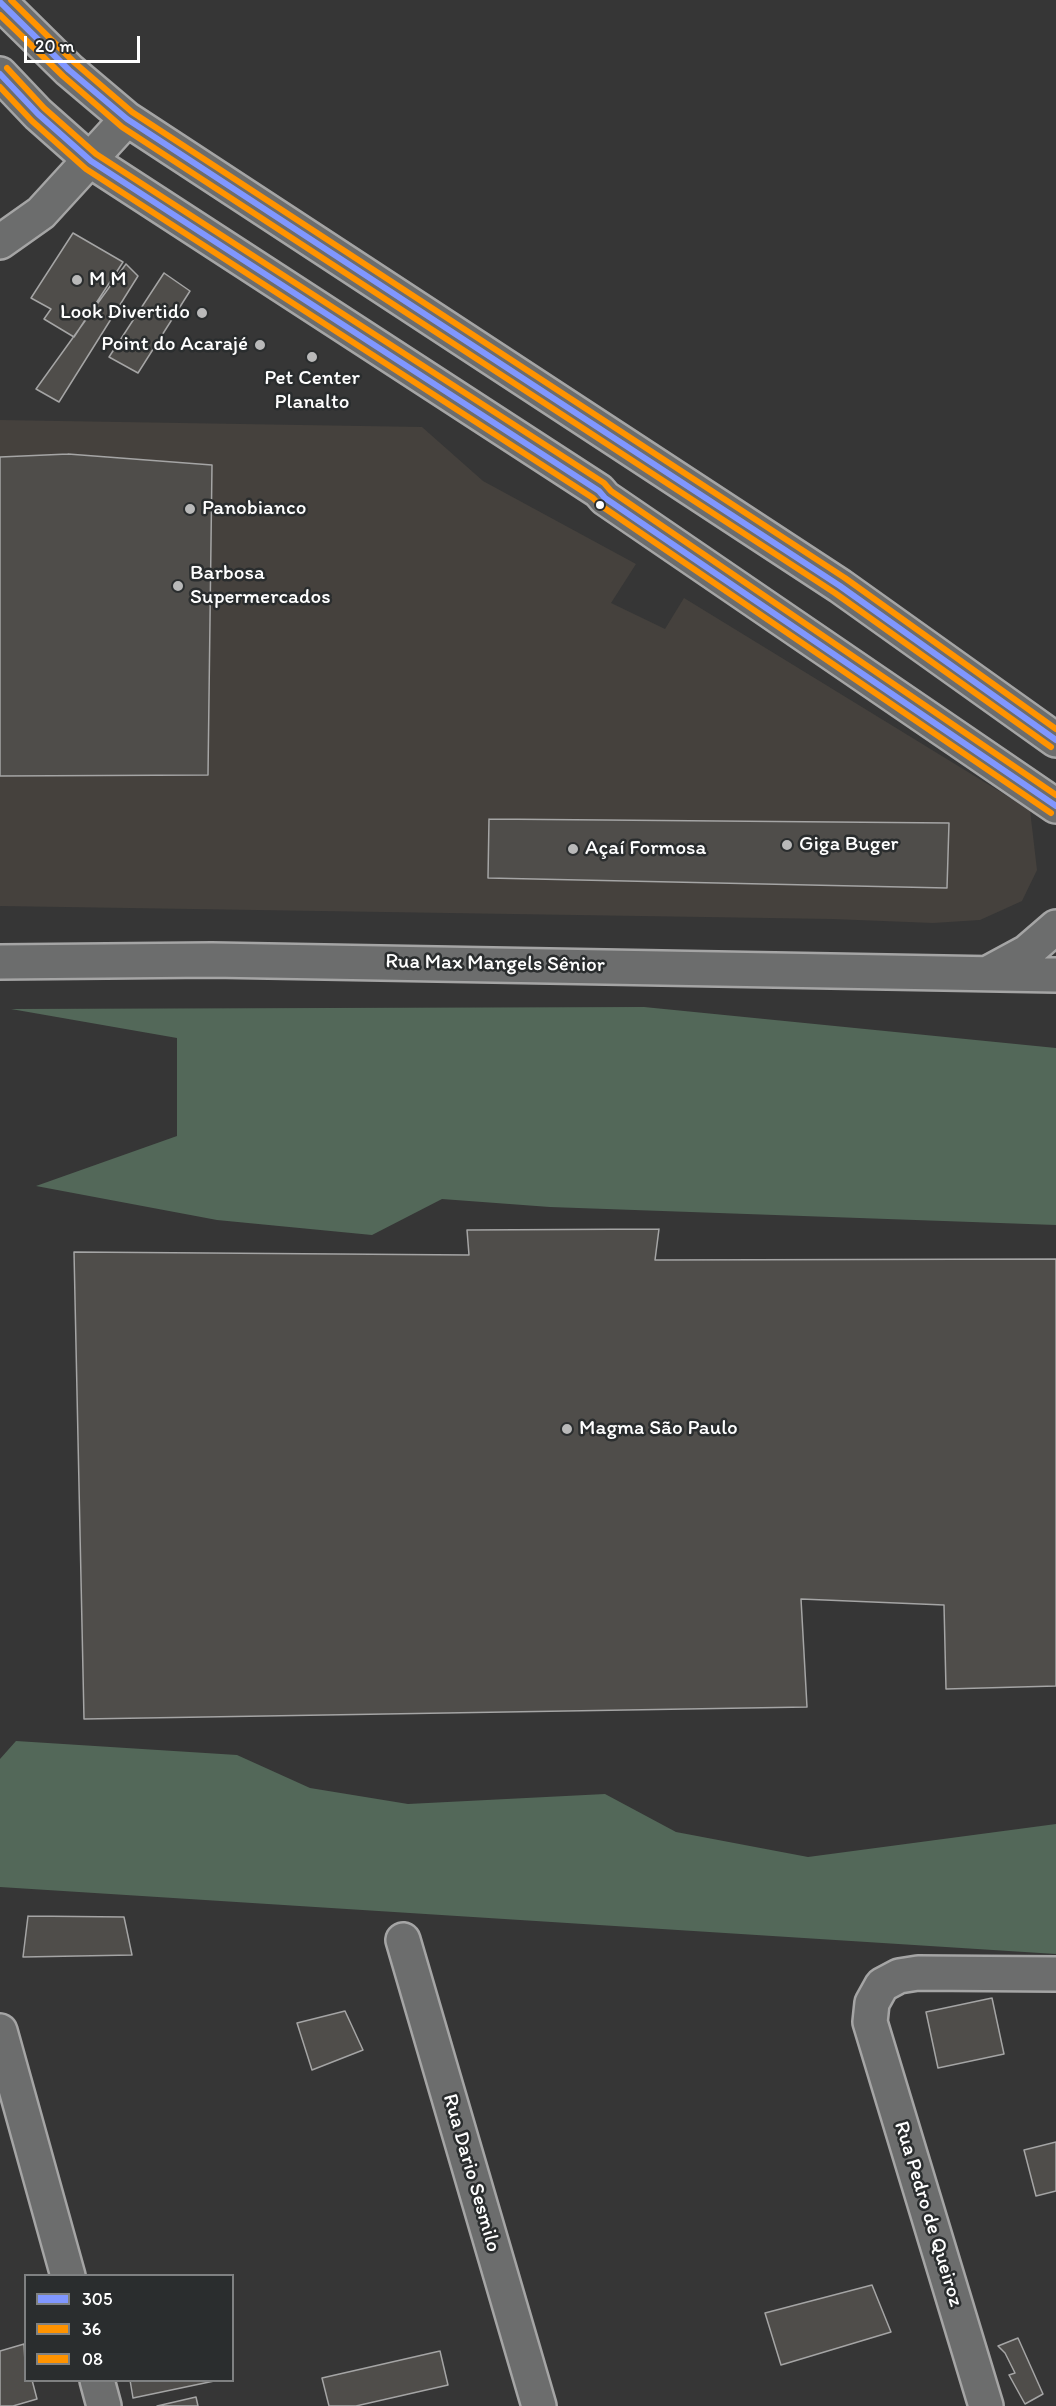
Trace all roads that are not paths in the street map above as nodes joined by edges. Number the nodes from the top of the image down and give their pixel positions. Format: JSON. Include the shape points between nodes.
{"nodes":[{"id":1,"x":0,"y":2,"type":"edge"},
{"id":2,"x":23,"y":13,"type":"edge"},
{"id":3,"x":0,"y":74,"type":"edge"},
{"id":4,"x":127,"y":119,"type":"junction"},
{"id":5,"x":91,"y":161,"type":"junction"},
{"id":6,"x":0,"y":242,"type":"edge"},
{"id":7,"x":1056,"y":740,"type":"edge"},
{"id":8,"x":1056,"y":806,"type":"edge"},
{"id":9,"x":1056,"y":927,"type":"edge"},
{"id":10,"x":0,"y":962,"type":"edge"},
{"id":11,"x":990,"y":972,"type":"junction"},
{"id":12,"x":1056,"y":975,"type":"edge"},
{"id":13,"x":403,"y":1940,"type":"dead end"},
{"id":14,"x":1056,"y":1974,"type":"edge"},
{"id":15,"x":0,"y":2031,"type":"edge"},
{"id":16,"x":67,"y":2274,"type":"edge"},
{"id":17,"x":98,"y":2382,"type":"edge"},
{"id":18,"x":104,"y":2406,"type":"edge"},
{"id":19,"x":538,"y":2406,"type":"edge"},
{"id":20,"x":986,"y":2406,"type":"edge"}],
"edges":[{"from":1,"to":2,"type":"street"},
{"from":2,"to":4,"type":"street","via":[[69,70]]},
{"from":3,"to":5,"type":"street"},
{"from":4,"to":5,"type":"street"},
{"from":4,"to":7,"type":"street","via":[[830,579]]},
{"from":5,"to":6,"type":"street","via":[[41,213]]},
{"from":5,"to":8,"type":"street","via":[[599,491]]},
{"from":9,"to":11,"type":"street","name":"Rua Max Mangels Sênior","via":[[1028,952]]},
{"from":10,"to":11,"type":"street","name":"Rua Max Mangels Sênior","via":[[212,960]]},
{"from":11,"to":12,"type":"street","name":"Rua Max Mangels Sênior"},
{"from":13,"to":19,"type":"street","name":"Rua Dario Sesmilo"},
{"from":14,"to":20,"type":"street","name":"Rua Pedro de Queiroz","via":[[918,1972],[898,1976],[882,1985],[872,2003],[870,2022]]},
{"from":15,"to":16,"type":"street"},
{"from":17,"to":18,"type":"street"}]}
